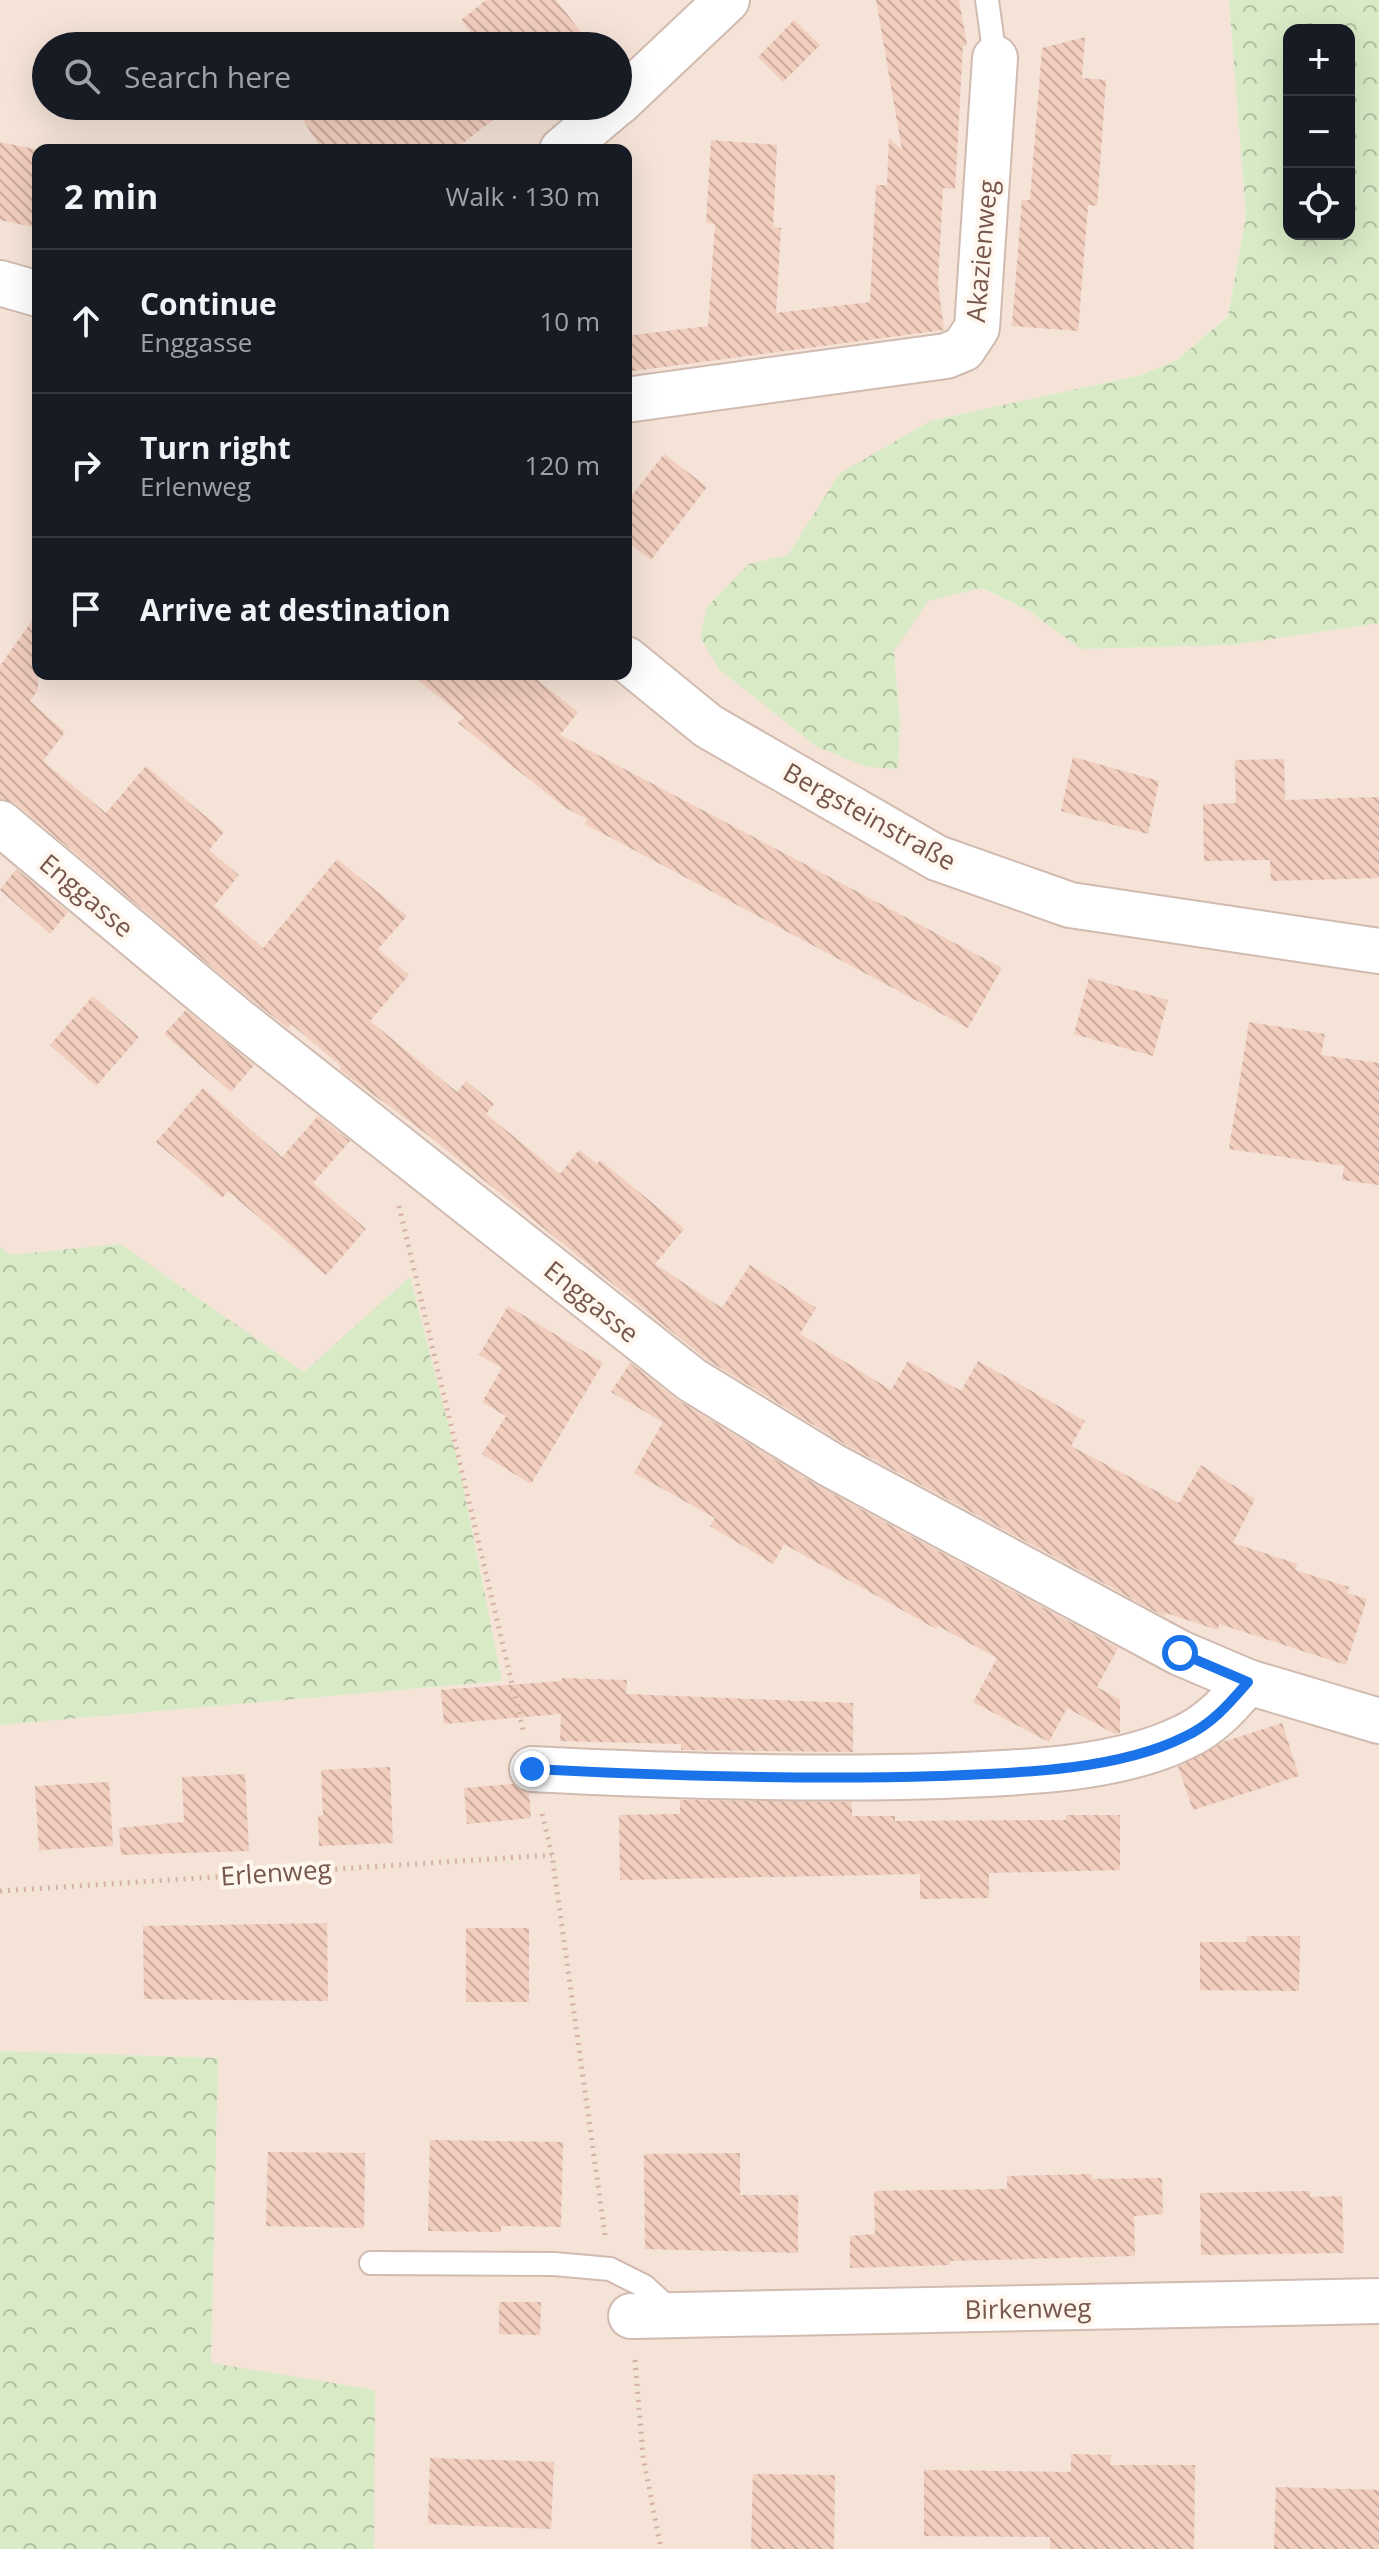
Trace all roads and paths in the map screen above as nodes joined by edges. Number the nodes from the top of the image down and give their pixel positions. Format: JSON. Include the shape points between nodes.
{"nodes":[{"id":1,"x":727,"y":0,"type":"edge"},
{"id":2,"x":987,"y":0,"type":"edge"},
{"id":3,"x":995,"y":58,"type":"joint"},
{"id":4,"x":632,"y":89,"type":"edge"},
{"id":5,"x":597,"y":120,"type":"edge"},
{"id":6,"x":569,"y":144,"type":"edge"},
{"id":7,"x":0,"y":283,"type":"edge"},
{"id":8,"x":32,"y":292,"type":"edge"},
{"id":9,"x":632,"y":399,"type":"edge"},
{"id":10,"x":632,"y":664,"type":"edge"},
{"id":11,"x":0,"y":823,"type":"edge"},
{"id":12,"x":1379,"y":951,"type":"edge"},
{"id":13,"x":397,"y":1197,"type":"dead end"},
{"id":14,"x":1248,"y":1682,"type":"junction"},
{"id":15,"x":1379,"y":1721,"type":"edge"},
{"id":16,"x":532,"y":1769,"type":"joint"},
{"id":17,"x":0,"y":1891,"type":"edge"},
{"id":18,"x":371,"y":2263,"type":"dead end"},
{"id":19,"x":610,"y":2269,"type":"junction"},
{"id":20,"x":1379,"y":2301,"type":"edge"},
{"id":21,"x":676,"y":2315,"type":"junction"},
{"id":22,"x":631,"y":2316,"type":"joint"},
{"id":23,"x":661,"y":2549,"type":"edge"}],
"edges":[{"from":1,"to":4,"type":"street"},
{"from":2,"to":3,"type":"lane","name":"Akazienweg"},
{"from":3,"to":9,"type":"street","name":"Akazienweg","via":[[977,328],[963,349],[946,356]]},
{"from":5,"to":6,"type":"street"},
{"from":7,"to":8,"type":"street"},
{"from":10,"to":12,"type":"street","name":"Bergsteinstraße","via":[[708,726],[937,858],[1070,905]]},
{"from":11,"to":14,"type":"street","name":"Enggasse","via":[[232,1016],[692,1380],[831,1465],[1017,1567],[1180,1653]]},
{"from":13,"to":16,"type":"path"},
{"from":14,"to":15,"type":"street","name":"Enggasse"},
{"from":14,"to":16,"type":"street","via":[[1221,1714],[1184,1738],[1065,1768],[748,1778]]},
{"from":17,"to":19,"type":"path","name":"Erlenweg","via":[[552,1855]]},
{"from":18,"to":19,"type":"lane"},
{"from":19,"to":21,"type":"lane","via":[[644,2286]]},
{"from":20,"to":21,"type":"street","name":"Birkenweg"},
{"from":21,"to":22,"type":"street","name":"Birkenweg"},
{"from":22,"to":23,"type":"path","via":[[643,2456]]}]}
